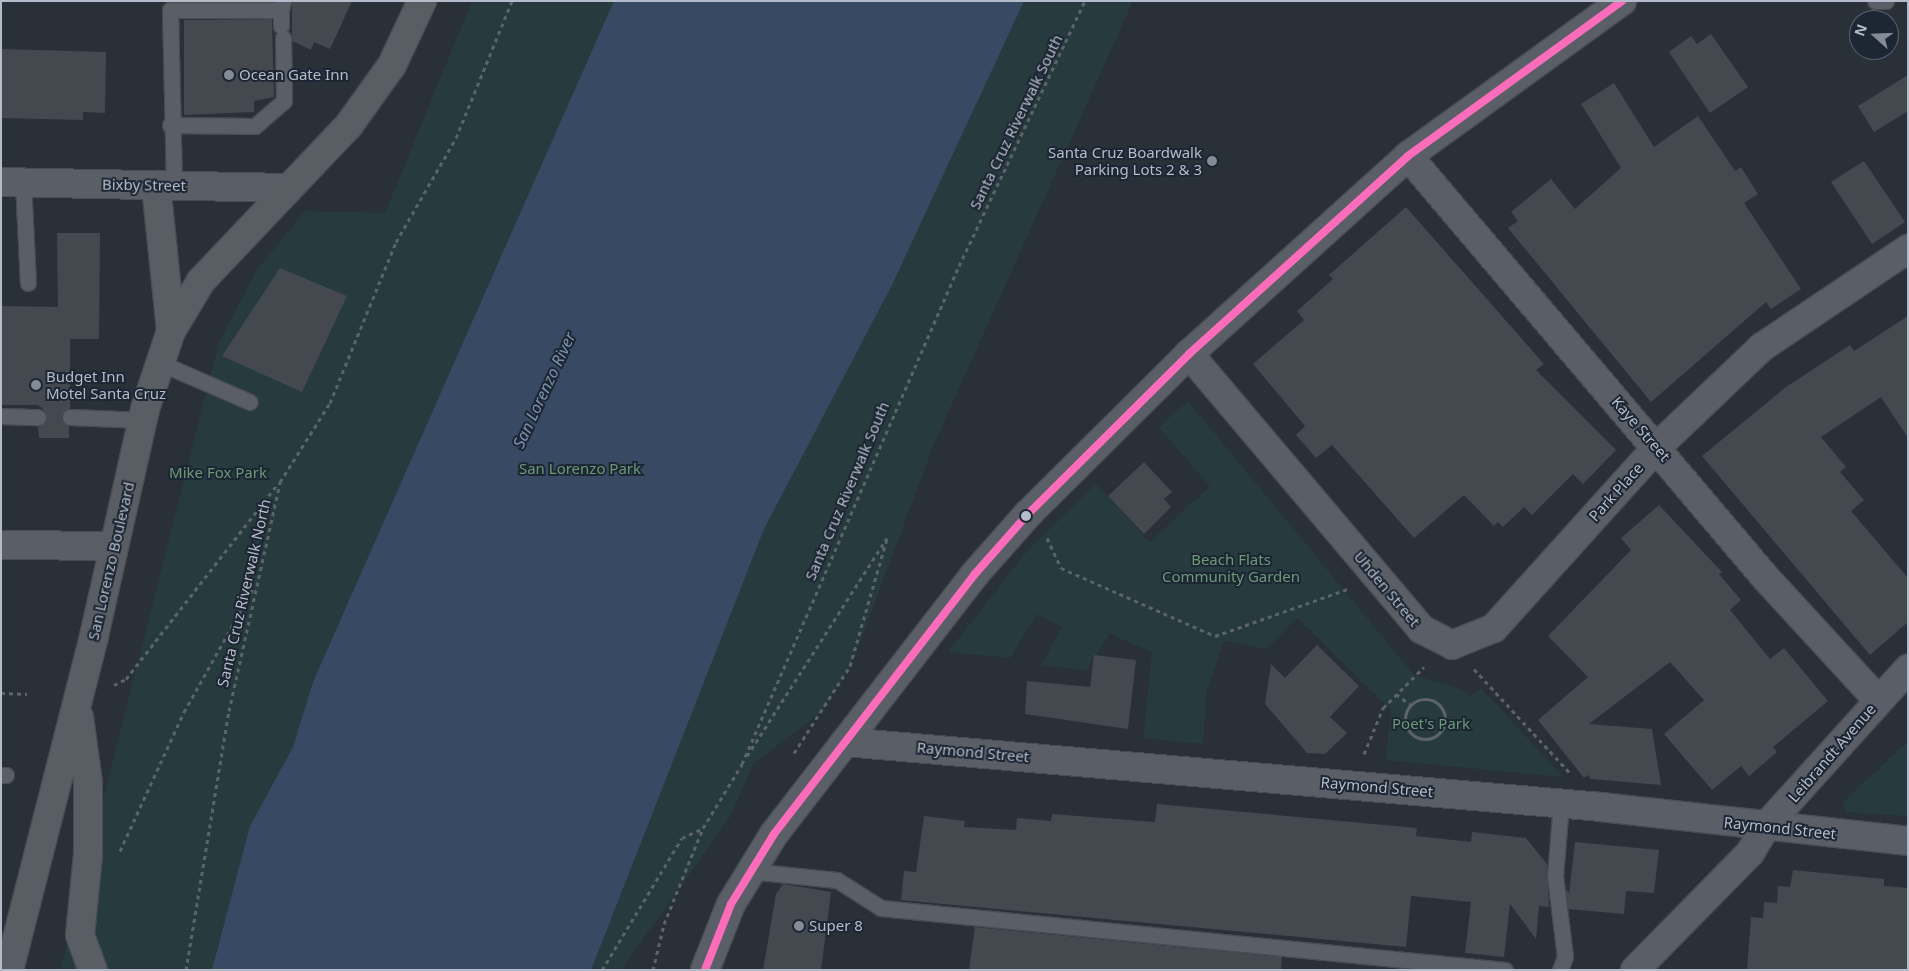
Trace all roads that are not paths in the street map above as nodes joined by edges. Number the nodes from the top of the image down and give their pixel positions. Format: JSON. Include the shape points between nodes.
{"nodes":[{"id":1,"x":422,"y":1,"type":"edge"},
{"id":2,"x":1875,"y":1,"type":"edge"},
{"id":3,"x":1886,"y":1,"type":"edge"},
{"id":4,"x":1608,"y":5,"type":"edge"},
{"id":5,"x":282,"y":6,"type":"edge"},
{"id":6,"x":170,"y":125,"type":"junction"},
{"id":7,"x":1408,"y":156,"type":"junction"},
{"id":8,"x":12,"y":182,"type":"edge"},
{"id":9,"x":165,"y":185,"type":"junction"},
{"id":10,"x":286,"y":188,"type":"junction"},
{"id":11,"x":1908,"y":249,"type":"edge"},
{"id":12,"x":28,"y":283,"type":"dead end"},
{"id":13,"x":171,"y":331,"type":"junction"},
{"id":14,"x":1189,"y":354,"type":"junction"},
{"id":15,"x":158,"y":362,"type":"junction"},
{"id":16,"x":250,"y":402,"type":"dead end"},
{"id":17,"x":1,"y":416,"type":"edge"},
{"id":18,"x":38,"y":417,"type":"dead end"},
{"id":19,"x":70,"y":418,"type":"dead end"},
{"id":20,"x":143,"y":420,"type":"junction"},
{"id":21,"x":1657,"y":447,"type":"junction"},
{"id":22,"x":1,"y":545,"type":"edge"},
{"id":23,"x":112,"y":546,"type":"junction"},
{"id":24,"x":1452,"y":645,"type":"joint"},
{"id":25,"x":1908,"y":669,"type":"edge"},
{"id":26,"x":1878,"y":700,"type":"junction"},
{"id":27,"x":77,"y":703,"type":"junction"},
{"id":28,"x":845,"y":742,"type":"junction"},
{"id":29,"x":1562,"y":803,"type":"junction"},
{"id":30,"x":1766,"y":826,"type":"junction"},
{"id":31,"x":1908,"y":841,"type":"edge"},
{"id":32,"x":750,"y":871,"type":"junction"},
{"id":33,"x":731,"y":904,"type":"junction"},
{"id":34,"x":9,"y":970,"type":"edge"},
{"id":35,"x":92,"y":970,"type":"edge"},
{"id":36,"x":705,"y":970,"type":"edge"},
{"id":37,"x":726,"y":970,"type":"edge"},
{"id":38,"x":1505,"y":970,"type":"edge"},
{"id":39,"x":1560,"y":970,"type":"edge"},
{"id":40,"x":1636,"y":970,"type":"edge"}],
"edges":[{"from":1,"to":10,"type":"main road","name":"San Lorenzo Boulevard","via":[[392,65],[355,117]]},
{"from":2,"to":3,"type":"lane"},
{"from":4,"to":7,"type":"street"},
{"from":5,"to":6,"type":"lane","via":[[284,101],[255,126]]},
{"from":5,"to":6,"type":"lane","via":[[170,10]]},
{"from":6,"to":9,"type":"lane"},
{"from":7,"to":14,"type":"street"},
{"from":7,"to":21,"type":"street","name":"Kaye Street"},
{"from":8,"to":9,"type":"street","name":"Bixby Street"},
{"from":8,"to":12,"type":"lane"},
{"from":9,"to":10,"type":"street","name":"Bixby Street"},
{"from":9,"to":13,"type":"main road"},
{"from":10,"to":13,"type":"main road","name":"San Lorenzo Boulevard","via":[[201,281]]},
{"from":11,"to":21,"type":"street","name":"Park Place","via":[[1762,347]]},
{"from":13,"to":15,"type":"main road","name":"San Lorenzo Boulevard"},
{"from":14,"to":24,"type":"street","name":"Uhden Street","via":[[1421,630]]},
{"from":14,"to":28,"type":"street","via":[[1028,514],[974,575]]},
{"from":15,"to":16,"type":"lane"},
{"from":15,"to":20,"type":"main road","name":"San Lorenzo Boulevard"},
{"from":17,"to":18,"type":"lane"},
{"from":19,"to":20,"type":"lane"},
{"from":20,"to":23,"type":"main road","name":"San Lorenzo Boulevard"},
{"from":21,"to":24,"type":"street","name":"Park Place","via":[[1494,628]]},
{"from":21,"to":26,"type":"street","name":"Kaye Street","via":[[1764,576]]},
{"from":22,"to":23,"type":"street"},
{"from":23,"to":27,"type":"main road","name":"San Lorenzo Boulevard"},
{"from":25,"to":26,"type":"street","name":"Leibrandt Avenue"},
{"from":26,"to":30,"type":"street","name":"Leibrandt Avenue"},
{"from":27,"to":34,"type":"main road","name":"San Lorenzo Boulevard"},
{"from":27,"to":35,"type":"main road","via":[[88,783],[88,855],[80,935]]},
{"from":28,"to":29,"type":"street","name":"Raymond Street"},
{"from":28,"to":32,"type":"street"},
{"from":29,"to":30,"type":"street","name":"Raymond Street"},
{"from":29,"to":39,"type":"lane","via":[[1555,876],[1565,957]]},
{"from":30,"to":31,"type":"street","name":"Raymond Street"},
{"from":30,"to":40,"type":"street","name":"Leibrandt Avenue","via":[[1750,853]]},
{"from":32,"to":33,"type":"street"},
{"from":32,"to":38,"type":"lane","via":[[837,880],[881,908]]},
{"from":33,"to":36,"type":"street"},
{"from":33,"to":37,"type":"street"}]}
